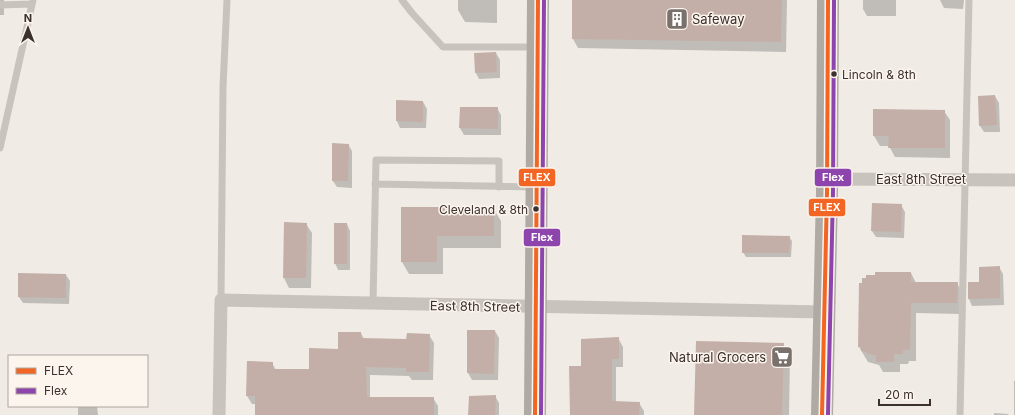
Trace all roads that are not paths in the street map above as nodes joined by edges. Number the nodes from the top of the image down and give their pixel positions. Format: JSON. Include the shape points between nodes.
{"nodes":[{"id":1,"x":228,"y":0,"type":"edge"},
{"id":2,"x":402,"y":0,"type":"edge"},
{"id":3,"x":538,"y":0,"type":"edge"},
{"id":4,"x":828,"y":0,"type":"edge"},
{"id":5,"x":969,"y":0,"type":"edge"},
{"id":6,"x":33,"y":2,"type":"edge"},
{"id":7,"x":0,"y":5,"type":"edge"},
{"id":8,"x":537,"y":47,"type":"junction"},
{"id":9,"x":0,"y":148,"type":"edge"},
{"id":10,"x":827,"y":179,"type":"junction"},
{"id":11,"x":964,"y":179,"type":"junction"},
{"id":12,"x":1015,"y":180,"type":"edge"},
{"id":13,"x":375,"y":184,"type":"junction"},
{"id":14,"x":499,"y":187,"type":"junction"},
{"id":15,"x":537,"y":187,"type":"junction"},
{"id":16,"x":221,"y":300,"type":"junction"},
{"id":17,"x":373,"y":304,"type":"junction"},
{"id":18,"x":536,"y":307,"type":"junction"},
{"id":19,"x":824,"y":312,"type":"junction"},
{"id":20,"x":219,"y":415,"type":"edge"},
{"id":21,"x":535,"y":415,"type":"edge"},
{"id":22,"x":822,"y":415,"type":"edge"},
{"id":23,"x":960,"y":415,"type":"edge"}],
"edges":[{"from":1,"to":16,"type":"lane","via":[[223,87]]},
{"from":2,"to":8,"type":"lane","via":[[443,47]]},
{"from":3,"to":8,"type":"highway"},
{"from":4,"to":10,"type":"highway"},
{"from":5,"to":11,"type":"lane"},
{"from":6,"to":7,"type":"lane"},
{"from":6,"to":9,"type":"lane"},
{"from":8,"to":15,"type":"highway"},
{"from":10,"to":11,"type":"street","name":"East 8th Street"},
{"from":10,"to":19,"type":"highway"},
{"from":11,"to":12,"type":"street","name":"East 8th Street"},
{"from":11,"to":23,"type":"lane"},
{"from":13,"to":14,"type":"lane"},
{"from":13,"to":14,"type":"lane","via":[[376,160],[499,161]]},
{"from":13,"to":17,"type":"lane"},
{"from":14,"to":15,"type":"lane"},
{"from":15,"to":18,"type":"highway"},
{"from":16,"to":17,"type":"street","name":"East 8th Street"},
{"from":16,"to":20,"type":"street"},
{"from":17,"to":18,"type":"street","name":"East 8th Street"},
{"from":18,"to":19,"type":"street","name":"East 8th Street"},
{"from":18,"to":21,"type":"highway"},
{"from":19,"to":22,"type":"highway"}]}
